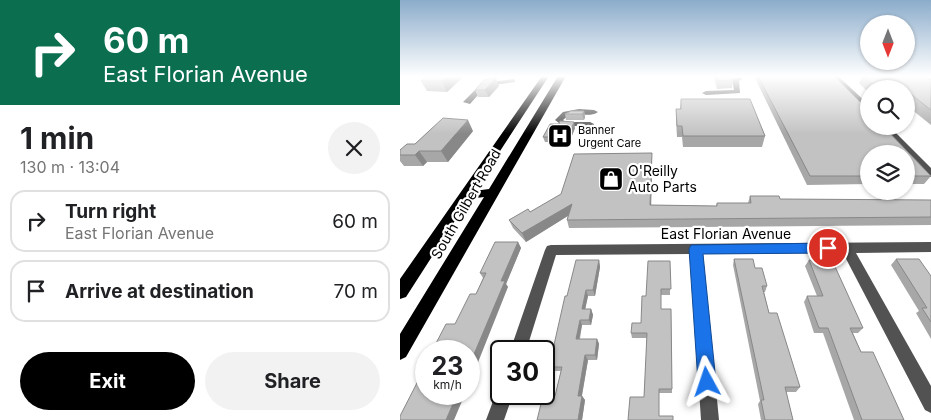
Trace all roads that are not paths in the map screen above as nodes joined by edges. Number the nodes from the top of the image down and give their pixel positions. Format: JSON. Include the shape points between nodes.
{"nodes":[{"id":1,"x":473,"y":96,"type":"edge"},
{"id":2,"x":532,"y":96,"type":"edge"},
{"id":3,"x":550,"y":96,"type":"edge"},
{"id":4,"x":467,"y":102,"type":"dead end"},
{"id":5,"x":594,"y":112,"type":"dead end"},
{"id":6,"x":590,"y":124,"type":"dead end"},
{"id":7,"x":893,"y":135,"type":"edge"},
{"id":8,"x":931,"y":174,"type":"edge"},
{"id":9,"x":493,"y":192,"type":"junction"},
{"id":10,"x":464,"y":196,"type":"junction"},
{"id":11,"x":931,"y":247,"type":"edge"},
{"id":12,"x":847,"y":248,"type":"junction"},
{"id":13,"x":696,"y":249,"type":"junction"},
{"id":14,"x":400,"y":292,"type":"edge"},
{"id":15,"x":522,"y":340,"type":"edge"},
{"id":16,"x":400,"y":351,"type":"edge"},
{"id":17,"x":931,"y":404,"type":"edge"},
{"id":18,"x":500,"y":405,"type":"edge"},
{"id":19,"x":495,"y":420,"type":"edge"},
{"id":20,"x":710,"y":420,"type":"edge"}],
"edges":[{"from":1,"to":4,"type":"street"},
{"from":2,"to":10,"type":"main road","name":"South Gilbert Road"},
{"from":3,"to":9,"type":"main road","name":"South Gilbert Road"},
{"from":5,"to":6,"type":"street","via":[[569,112],[559,120],[563,124]]},
{"from":7,"to":8,"type":"street"},
{"from":9,"to":10,"type":"main road"},
{"from":9,"to":16,"type":"main road","name":"South Gilbert Road"},
{"from":10,"to":14,"type":"main road","name":"South Gilbert Road"},
{"from":11,"to":12,"type":"street","name":"East Florian Avenue"},
{"from":12,"to":13,"type":"street","name":"East Florian Avenue"},
{"from":12,"to":17,"type":"street"},
{"from":13,"to":15,"type":"street","name":"East Florian Avenue","via":[[552,250]]},
{"from":13,"to":20,"type":"street"},
{"from":18,"to":19,"type":"street"}]}
